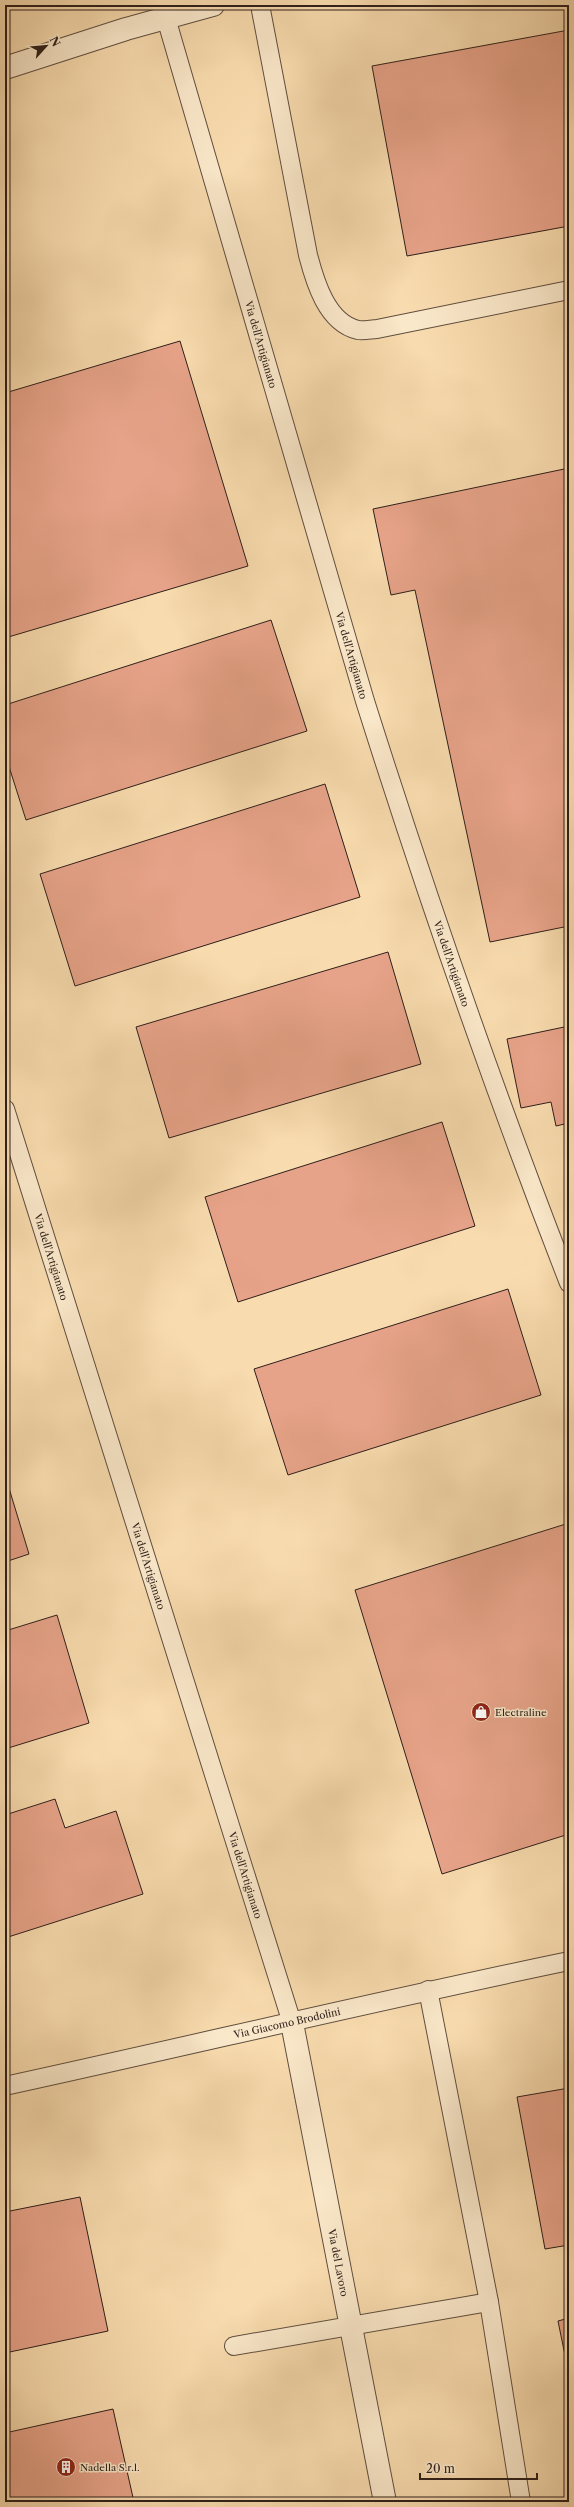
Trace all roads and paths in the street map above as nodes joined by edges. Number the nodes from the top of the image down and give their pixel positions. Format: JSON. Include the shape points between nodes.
{"nodes":[{"id":1,"x":213,"y":5,"type":"edge"},
{"id":2,"x":260,"y":5,"type":"edge"},
{"id":3,"x":166,"y":18,"type":"junction"},
{"id":4,"x":5,"y":68,"type":"edge"},
{"id":5,"x":569,"y":290,"type":"edge"},
{"id":6,"x":5,"y":1109,"type":"edge"},
{"id":7,"x":569,"y":1283,"type":"edge"},
{"id":8,"x":569,"y":1961,"type":"edge"},
{"id":9,"x":428,"y":1990,"type":"junction"},
{"id":10,"x":292,"y":2023,"type":"junction"},
{"id":11,"x":5,"y":2086,"type":"edge"},
{"id":12,"x":489,"y":2302,"type":"junction"},
{"id":13,"x":351,"y":2326,"type":"junction"},
{"id":14,"x":234,"y":2346,"type":"dead end"},
{"id":15,"x":385,"y":2502,"type":"edge"},
{"id":16,"x":521,"y":2502,"type":"edge"}],
"edges":[{"from":1,"to":3,"type":"street"},
{"from":2,"to":5,"type":"lane","via":[[308,255],[315,281],[341,321],[358,330],[377,329]]},
{"from":3,"to":4,"type":"street"},
{"from":3,"to":7,"type":"lane","name":"Via dell'Artigianato","via":[[399,808],[477,1039]]},
{"from":6,"to":10,"type":"lane","name":"Via dell'Artigianato"},
{"from":8,"to":9,"type":"lane","name":"Via Giacomo Brodolini"},
{"from":9,"to":10,"type":"lane","name":"Via Giacomo Brodolini"},
{"from":9,"to":12,"type":"lane"},
{"from":10,"to":11,"type":"lane","name":"Via Giacomo Brodolini"},
{"from":10,"to":13,"type":"street","name":"Via del Lavoro"},
{"from":12,"to":13,"type":"lane"},
{"from":12,"to":16,"type":"lane"},
{"from":13,"to":14,"type":"lane"},
{"from":13,"to":15,"type":"street","name":"Via del Lavoro"}]}
